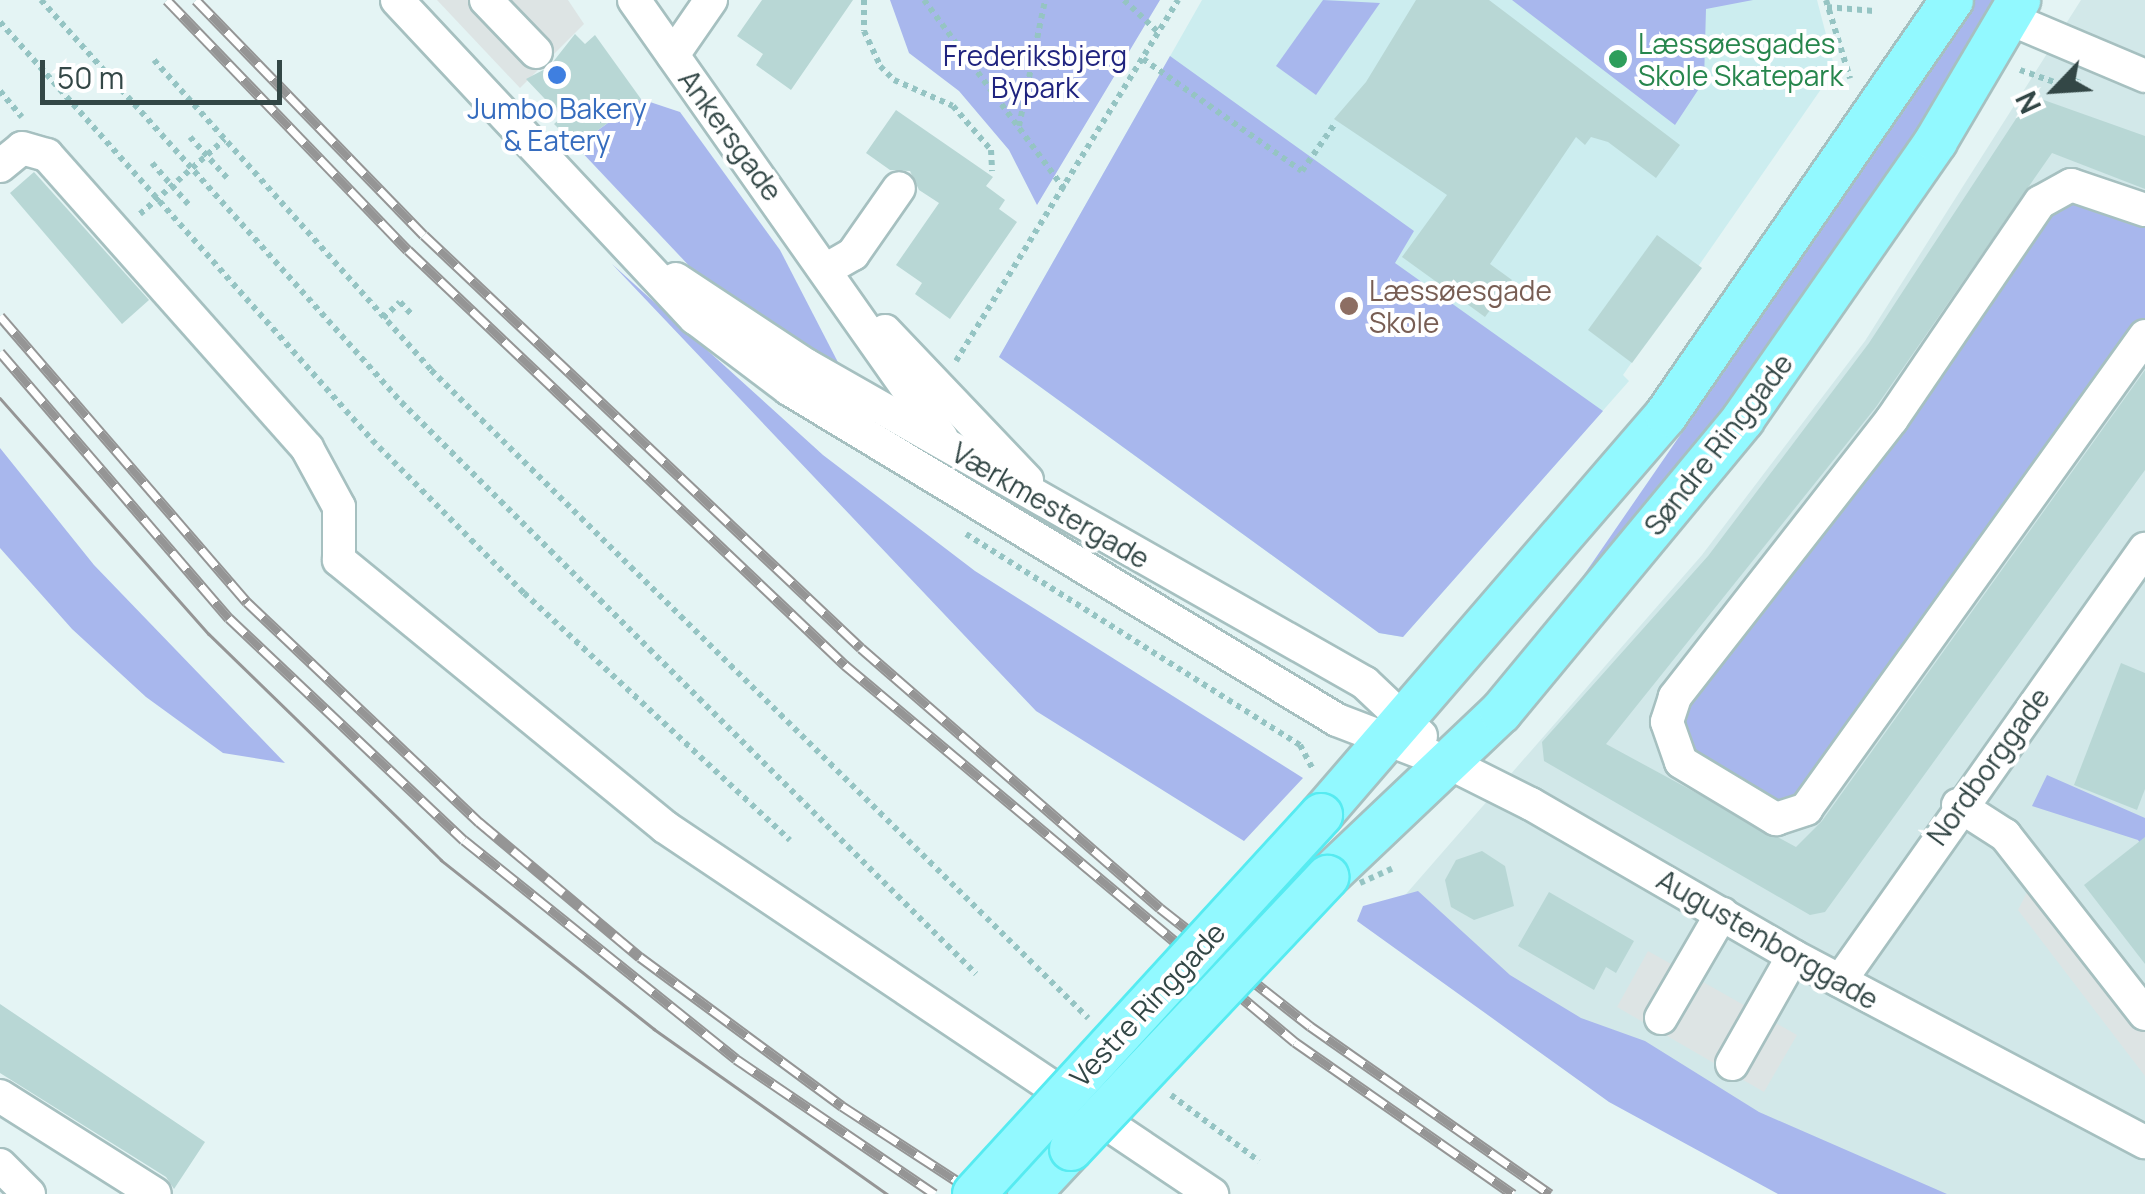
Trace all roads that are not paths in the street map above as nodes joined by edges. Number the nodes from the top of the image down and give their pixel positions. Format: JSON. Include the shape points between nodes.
{"nodes":[{"id":1,"x":398,"y":0,"type":"edge"},
{"id":2,"x":486,"y":0,"type":"edge"},
{"id":3,"x":634,"y":0,"type":"edge"},
{"id":4,"x":712,"y":0,"type":"edge"},
{"id":5,"x":1950,"y":1,"type":"edge"},
{"id":6,"x":2014,"y":9,"type":"edge"},
{"id":7,"x":536,"y":52,"type":"dead end"},
{"id":8,"x":673,"y":55,"type":"junction"},
{"id":9,"x":2145,"y":76,"type":"edge"},
{"id":10,"x":0,"y":166,"type":"edge"},
{"id":11,"x":899,"y":188,"type":"dead end"},
{"id":12,"x":2145,"y":210,"type":"edge"},
{"id":13,"x":643,"y":257,"type":"junction"},
{"id":14,"x":827,"y":269,"type":"junction"},
{"id":15,"x":2145,"y":336,"type":"edge"},
{"id":16,"x":950,"y":448,"type":"junction"},
{"id":17,"x":1053,"y":506,"type":"junction"},
{"id":18,"x":998,"y":517,"type":"junction"},
{"id":19,"x":2144,"y":554,"type":"edge"},
{"id":20,"x":1397,"y":730,"type":"junction"},
{"id":21,"x":1449,"y":763,"type":"junction"},
{"id":22,"x":1958,"y":805,"type":"junction"},
{"id":23,"x":1361,"y":844,"type":"joint"},
{"id":24,"x":1722,"y":913,"type":"junction"},
{"id":25,"x":1794,"y":956,"type":"junction"},
{"id":26,"x":1840,"y":980,"type":"junction"},
{"id":27,"x":2145,"y":1014,"type":"edge"},
{"id":28,"x":1662,"y":1018,"type":"dead end"},
{"id":29,"x":1732,"y":1064,"type":"dead end"},
{"id":30,"x":0,"y":1096,"type":"edge"},
{"id":31,"x":2145,"y":1142,"type":"edge"},
{"id":32,"x":0,"y":1165,"type":"edge"},
{"id":33,"x":30,"y":1194,"type":"edge"},
{"id":34,"x":155,"y":1194,"type":"edge"},
{"id":35,"x":974,"y":1194,"type":"edge"},
{"id":36,"x":1029,"y":1194,"type":"edge"},
{"id":37,"x":1212,"y":1194,"type":"edge"}],
"edges":[{"from":1,"to":13,"type":"street","name":"Værkmestergade"},
{"from":2,"to":7,"type":"street"},
{"from":3,"to":8,"type":"street","name":"Ankersgade"},
{"from":4,"to":8,"type":"street"},
{"from":5,"to":20,"type":"main road","via":[[1666,415]]},
{"from":6,"to":9,"type":"street","via":[[2086,52]]},
{"from":6,"to":21,"type":"main road","name":"Søndre Ringgade","via":[[1936,141],[1742,419],[1501,712]]},
{"from":8,"to":14,"type":"street","name":"Ankersgade"},
{"from":10,"to":37,"type":"street","via":[[34,146],[307,448],[339,507],[339,560],[665,827]]},
{"from":11,"to":14,"type":"street","via":[[853,254]]},
{"from":12,"to":15,"type":"street","via":[[2071,185],[2040,202],[1892,419],[1675,697],[1667,722],[1682,762],[1776,819],[1806,809]]},
{"from":13,"to":16,"type":"street","name":"Værkmestergade","via":[[806,366]]},
{"from":13,"to":18,"type":"street","name":"Værkmestergade","via":[[696,318],[743,356]]},
{"from":14,"to":16,"type":"street","name":"Ankersgade"},
{"from":14,"to":17,"type":"street","name":"Ankersgade"},
{"from":16,"to":17,"type":"street","name":"Værkmestergade"},
{"from":16,"to":18,"type":"street","name":"Ankersgade"},
{"from":17,"to":20,"type":"street","name":"Værkmestergade","via":[[1365,683]]},
{"from":18,"to":20,"type":"street","name":"Værkmestergade","via":[[1337,720]]},
{"from":19,"to":22,"type":"street","name":"Nordborggade"},
{"from":20,"to":21,"type":"street","name":"Værkmestergade"},
{"from":20,"to":35,"type":"main road","name":"Vestre Ringgade","bridge":true},
{"from":21,"to":23,"type":"main road","name":"Søndre Ringgade"},
{"from":21,"to":24,"type":"street","name":"Augustenborggade"},
{"from":22,"to":26,"type":"street","name":"Nordborggade"},
{"from":22,"to":27,"type":"street","via":[[2005,836]]},
{"from":23,"to":36,"type":"main road","name":"Vestre Ringgade","bridge":true},
{"from":24,"to":25,"type":"street","name":"Augustenborggade"},
{"from":24,"to":28,"type":"street"},
{"from":25,"to":26,"type":"street","name":"Augustenborggade"},
{"from":25,"to":29,"type":"street"},
{"from":26,"to":31,"type":"street","name":"Augustenborggade"},
{"from":30,"to":34,"type":"street"},
{"from":32,"to":33,"type":"street"}]}
